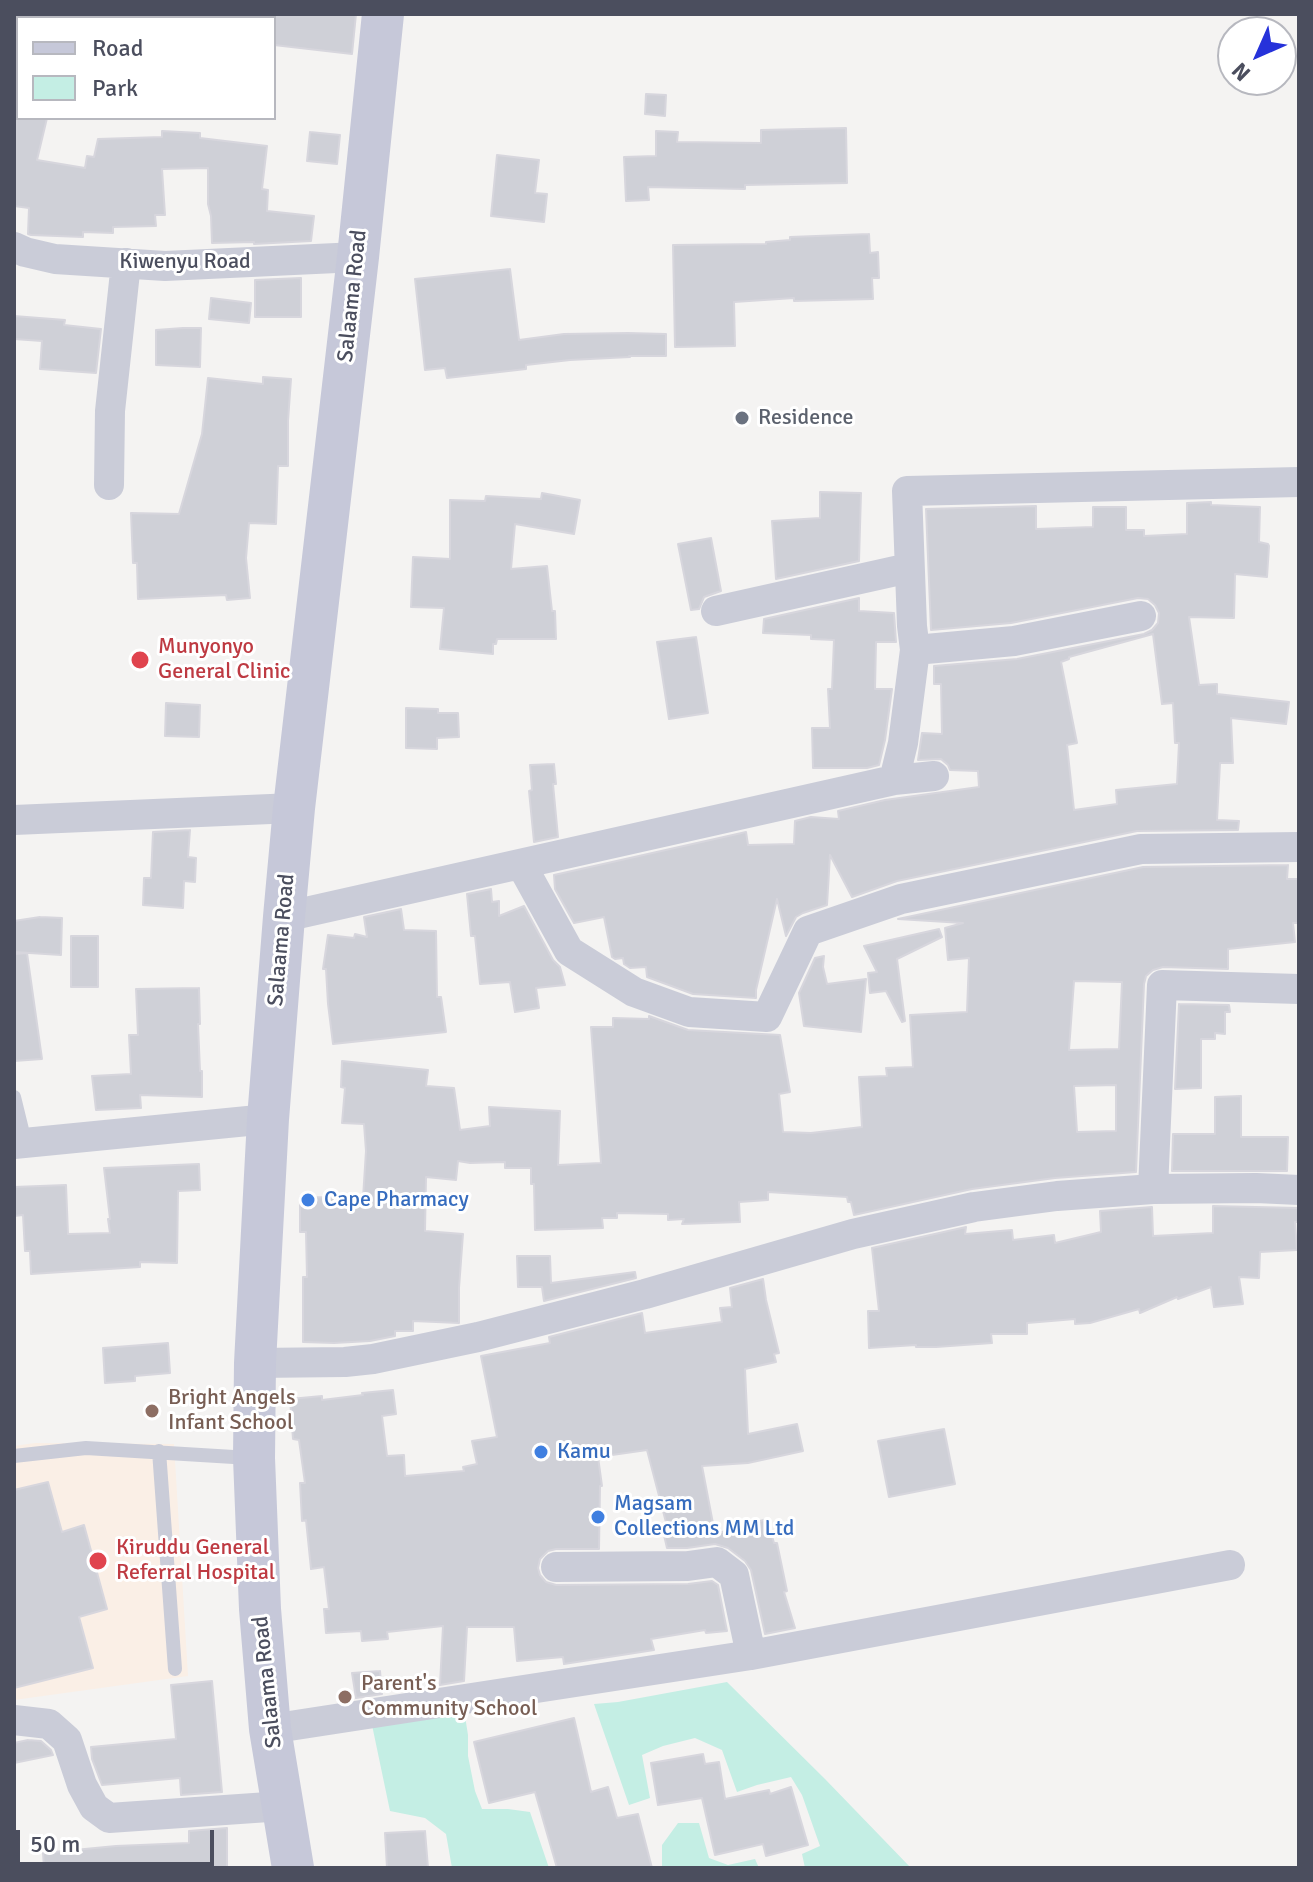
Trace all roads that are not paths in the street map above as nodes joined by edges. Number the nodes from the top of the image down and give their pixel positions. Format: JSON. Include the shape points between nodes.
{"nodes":[{"id":1,"x":383,"y":14,"type":"edge"},
{"id":2,"x":14,"y":247,"type":"edge"},
{"id":3,"x":358,"y":257,"type":"junction"},
{"id":4,"x":126,"y":263,"type":"junction"},
{"id":5,"x":1299,"y":482,"type":"edge"},
{"id":6,"x":109,"y":485,"type":"dead end"},
{"id":7,"x":909,"y":568,"type":"junction"},
{"id":8,"x":716,"y":611,"type":"dead end"},
{"id":9,"x":1141,"y":616,"type":"dead end"},
{"id":10,"x":915,"y":650,"type":"junction"},
{"id":11,"x":934,"y":776,"type":"dead end"},
{"id":12,"x":894,"y":780,"type":"junction"},
{"id":13,"x":294,"y":808,"type":"junction"},
{"id":14,"x":14,"y":820,"type":"edge"},
{"id":15,"x":1299,"y":847,"type":"edge"},
{"id":16,"x":521,"y":864,"type":"junction"},
{"id":17,"x":284,"y":917,"type":"junction"},
{"id":18,"x":1299,"y":989,"type":"edge"},
{"id":19,"x":14,"y":1097,"type":"edge"},
{"id":20,"x":268,"y":1119,"type":"junction"},
{"id":21,"x":20,"y":1143,"type":"edge"},
{"id":22,"x":1153,"y":1189,"type":"junction"},
{"id":23,"x":1299,"y":1190,"type":"edge"},
{"id":24,"x":255,"y":1363,"type":"junction"},
{"id":25,"x":159,"y":1451,"type":"junction"},
{"id":26,"x":14,"y":1456,"type":"edge"},
{"id":27,"x":254,"y":1458,"type":"junction"},
{"id":28,"x":1230,"y":1565,"type":"dead end"},
{"id":29,"x":556,"y":1567,"type":"dead end"},
{"id":30,"x":751,"y":1655,"type":"junction"},
{"id":31,"x":175,"y":1669,"type":"dead end"},
{"id":32,"x":14,"y":1720,"type":"edge"},
{"id":33,"x":270,"y":1729,"type":"junction"},
{"id":34,"x":283,"y":1806,"type":"junction"},
{"id":35,"x":293,"y":1868,"type":"edge"}],
"edges":[{"from":1,"to":3,"type":"main road","name":"Salaama Road"},
{"from":2,"to":4,"type":"street","name":"Kiwenyu Road","via":[[55,259]]},
{"from":3,"to":4,"type":"street","name":"Kiwenyu Road","via":[[165,266]]},
{"from":3,"to":13,"type":"main road","name":"Salaama Road"},
{"from":4,"to":6,"type":"street","via":[[110,411]]},
{"from":5,"to":7,"type":"street","via":[[907,491]]},
{"from":7,"to":8,"type":"street"},
{"from":7,"to":10,"type":"street"},
{"from":9,"to":10,"type":"street","via":[[1014,641]]},
{"from":10,"to":12,"type":"street"},
{"from":11,"to":12,"type":"street"},
{"from":12,"to":16,"type":"street"},
{"from":13,"to":14,"type":"street"},
{"from":13,"to":17,"type":"main road","name":"Salaama Road"},
{"from":15,"to":16,"type":"street","via":[[1141,849],[901,899],[808,931],[767,1017],[689,1012],[634,992],[569,951]]},
{"from":16,"to":17,"type":"street"},
{"from":17,"to":20,"type":"main road","name":"Salaama Road"},
{"from":18,"to":22,"type":"street","via":[[1162,985]]},
{"from":19,"to":21,"type":"lane"},
{"from":20,"to":21,"type":"street"},
{"from":20,"to":24,"type":"main road","name":"Salaama Road"},
{"from":22,"to":23,"type":"street"},
{"from":22,"to":24,"type":"street","via":[[1057,1196],[916,1219],[645,1294],[373,1359]]},
{"from":24,"to":27,"type":"main road","name":"Salaama Road"},
{"from":25,"to":26,"type":"lane","via":[[86,1448]]},
{"from":25,"to":27,"type":"lane"},
{"from":25,"to":31,"type":"lane"},
{"from":27,"to":33,"type":"main road","name":"Salaama Road"},
{"from":28,"to":30,"type":"street"},
{"from":29,"to":30,"type":"street","via":[[717,1562],[734,1575]]},
{"from":30,"to":33,"type":"street"},
{"from":32,"to":34,"type":"street","via":[[49,1724],[67,1740],[82,1785],[94,1807],[109,1818]]},
{"from":33,"to":34,"type":"main road","name":"Salaama Road"},
{"from":34,"to":35,"type":"main road","name":"Salaama Road"}]}
